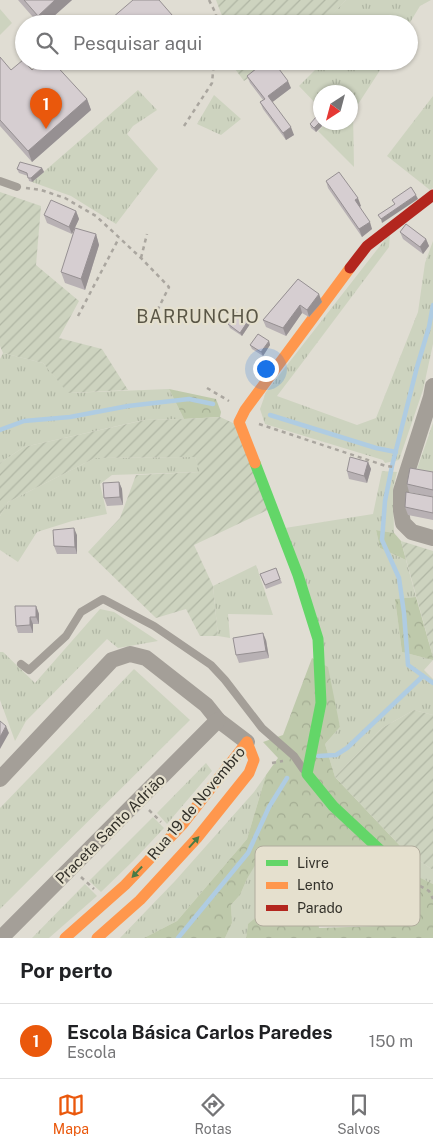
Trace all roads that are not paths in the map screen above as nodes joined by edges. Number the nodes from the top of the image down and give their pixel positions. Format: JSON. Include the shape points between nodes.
{"nodes":[{"id":1,"x":0,"y":181,"type":"edge"},
{"id":2,"x":17,"y":187,"type":"road end"},
{"id":3,"x":433,"y":195,"type":"edge"},
{"id":4,"x":432,"y":394,"type":"edge"},
{"id":5,"x":433,"y":538,"type":"edge"},
{"id":6,"x":21,"y":664,"type":"dead end"},
{"id":7,"x":218,"y":720,"type":"junction"},
{"id":8,"x":247,"y":742,"type":"junction"},
{"id":9,"x":307,"y":774,"type":"junction"},
{"id":10,"x":0,"y":779,"type":"edge"},
{"id":11,"x":376,"y":846,"type":"edge"},
{"id":12,"x":1,"y":938,"type":"edge"},
{"id":13,"x":64,"y":938,"type":"edge"},
{"id":14,"x":97,"y":938,"type":"edge"}],
"edges":[{"from":1,"to":2,"type":"lane"},
{"from":3,"to":9,"type":"street","via":[[366,246],[239,422],[298,575],[318,639],[321,703]]},
{"from":4,"to":5,"type":"street","via":[[401,491],[400,511],[403,523],[412,532]]},
{"from":6,"to":9,"type":"lane","via":[[29,670],[66,636],[80,612],[103,600],[154,626],[211,665],[262,728],[294,756]]},
{"from":7,"to":8,"type":"street"},
{"from":7,"to":10,"type":"street","via":[[206,705],[146,658],[130,654],[112,660]]},
{"from":7,"to":12,"type":"street","name":"Praceta Santo Adrião"},
{"from":8,"to":13,"type":"street","name":"Rua 19 de Novembro","one_way":true,"via":[[182,825],[125,885]]},
{"from":14,"to":8,"type":"street","name":"Rua 19 de Novembro","one_way":true,"via":[[140,900],[197,838],[249,773],[254,760]]},
{"from":9,"to":11,"type":"street","via":[[333,806]]}]}
